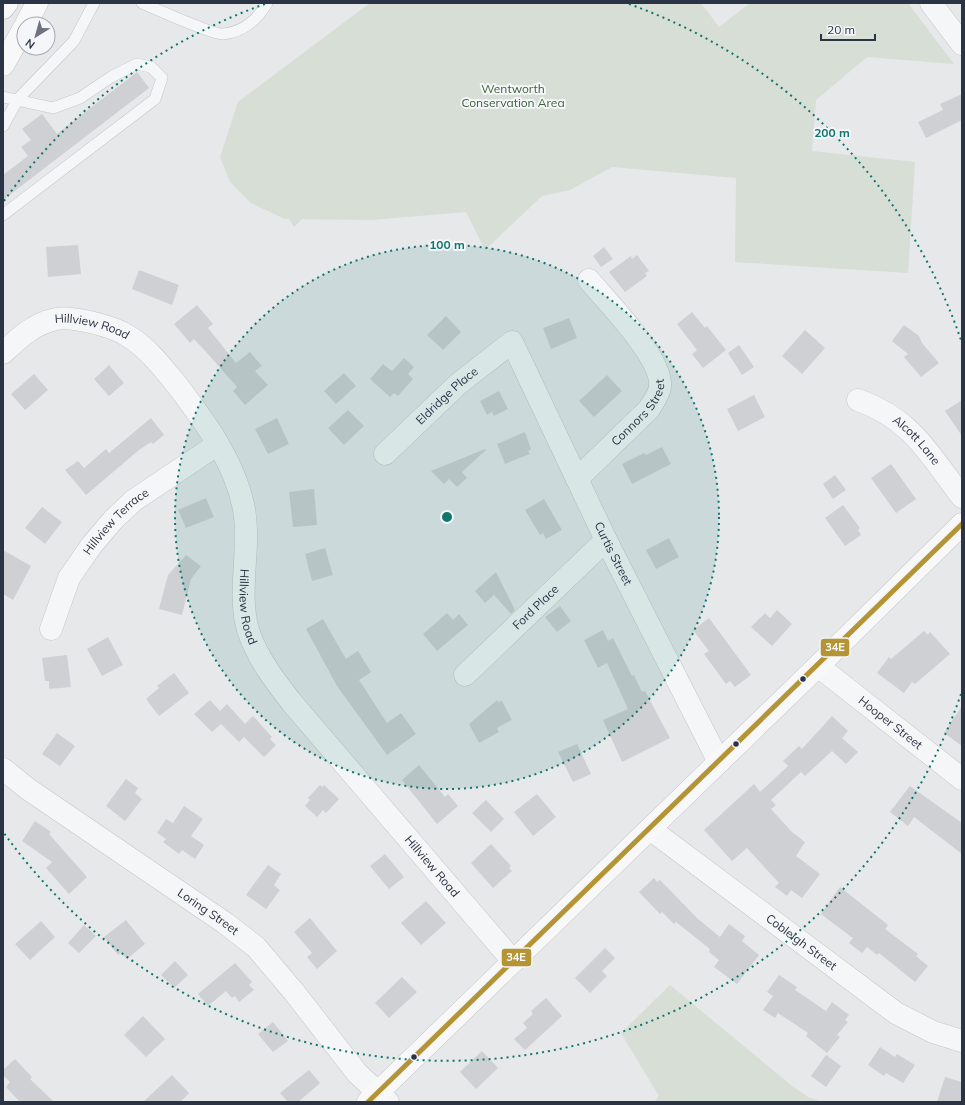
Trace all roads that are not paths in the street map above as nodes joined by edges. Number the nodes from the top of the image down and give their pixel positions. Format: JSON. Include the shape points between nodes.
{"nodes":[{"id":1,"x":8,"y":3,"type":"edge"},
{"id":2,"x":37,"y":3,"type":"edge"},
{"id":3,"x":94,"y":3,"type":"edge"},
{"id":4,"x":142,"y":3,"type":"edge"},
{"id":5,"x":267,"y":3,"type":"edge"},
{"id":6,"x":931,"y":3,"type":"edge"},
{"id":7,"x":166,"y":7,"type":"edge"},
{"id":8,"x":3,"y":8,"type":"edge"},
{"id":9,"x":3,"y":14,"type":"edge"},
{"id":10,"x":30,"y":16,"type":"edge"},
{"id":11,"x":16,"y":42,"type":"edge"},
{"id":12,"x":962,"y":44,"type":"edge"},
{"id":13,"x":3,"y":65,"type":"edge"},
{"id":14,"x":3,"y":97,"type":"edge"},
{"id":15,"x":18,"y":99,"type":"junction"},
{"id":16,"x":3,"y":126,"type":"edge"},
{"id":17,"x":3,"y":215,"type":"edge"},
{"id":18,"x":589,"y":280,"type":"dead end"},
{"id":19,"x":512,"y":342,"type":"joint"},
{"id":20,"x":3,"y":353,"type":"edge"},
{"id":21,"x":858,"y":400,"type":"dead end"},
{"id":22,"x":218,"y":444,"type":"junction"},
{"id":23,"x":385,"y":454,"type":"dead end"},
{"id":24,"x":577,"y":479,"type":"junction"},
{"id":25,"x":962,"y":497,"type":"edge"},
{"id":26,"x":962,"y":524,"type":"edge"},
{"id":27,"x":606,"y":540,"type":"junction"},
{"id":28,"x":50,"y":629,"type":"dead end"},
{"id":29,"x":818,"y":666,"type":"junction"},
{"id":30,"x":465,"y":674,"type":"dead end"},
{"id":31,"x":719,"y":762,"type":"junction"},
{"id":32,"x":3,"y":769,"type":"edge"},
{"id":33,"x":962,"y":779,"type":"edge"},
{"id":34,"x":650,"y":829,"type":"junction"},
{"id":35,"x":513,"y":961,"type":"junction"},
{"id":36,"x":962,"y":1041,"type":"edge"},
{"id":37,"x":378,"y":1099,"type":"edge"}],
"edges":[{"from":1,"to":8,"type":"main road"},
{"from":1,"to":9,"type":"main road"},
{"from":2,"to":10,"type":"main road"},
{"from":3,"to":15,"type":"lane","via":[[74,41]]},
{"from":4,"to":7,"type":"lane"},
{"from":5,"to":7,"type":"lane","via":[[248,26],[223,34],[210,31]]},
{"from":6,"to":12,"type":"street"},
{"from":11,"to":13,"type":"main road"},
{"from":14,"to":15,"type":"lane"},
{"from":15,"to":16,"type":"lane"},
{"from":15,"to":17,"type":"lane","via":[[53,108],[80,98],[111,77],[137,64],[151,67],[162,78],[155,99]]},
{"from":18,"to":24,"type":"street","name":"Connors Street","via":[[647,352],[655,365],[660,388],[649,409]]},
{"from":19,"to":23,"type":"street","name":"Eldridge Place","via":[[457,386]]},
{"from":19,"to":24,"type":"street","name":"Curtis Street"},
{"from":20,"to":22,"type":"street","name":"Hillview Road","via":[[29,329],[56,319],[96,323],[128,336],[159,362],[203,419]]},
{"from":21,"to":25,"type":"street","name":"Alcott Lane","via":[[896,417],[912,432]]},
{"from":22,"to":28,"type":"street","name":"Hillview Terrace","via":[[133,501],[112,520],[69,578]]},
{"from":22,"to":35,"type":"street","name":"Hillview Road","via":[[244,509],[244,609],[248,629],[264,665],[293,704]]},
{"from":24,"to":27,"type":"street","name":"Curtis Street"},
{"from":26,"to":29,"type":"main road"},
{"from":27,"to":30,"type":"street","name":"Ford Place"},
{"from":27,"to":31,"type":"street","name":"Curtis Street"},
{"from":29,"to":31,"type":"main road"},
{"from":29,"to":33,"type":"street","name":"Hooper Street"},
{"from":31,"to":34,"type":"main road"},
{"from":32,"to":37,"type":"street","name":"Loring Street","via":[[28,790],[225,923],[256,947]]},
{"from":34,"to":35,"type":"main road"},
{"from":34,"to":36,"type":"street","name":"Cobleigh Street","via":[[890,1009],[914,1023]]},
{"from":35,"to":37,"type":"main road"}]}
